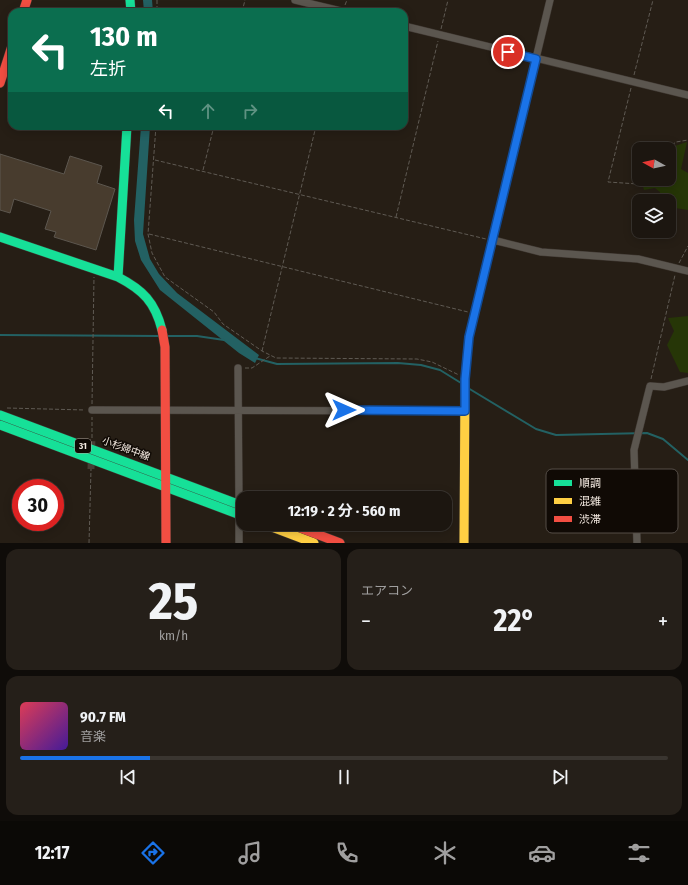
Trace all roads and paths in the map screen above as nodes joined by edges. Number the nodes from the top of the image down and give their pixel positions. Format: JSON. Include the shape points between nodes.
{"nodes":[{"id":1,"x":295,"y":0,"type":"edge"},
{"id":2,"x":448,"y":0,"type":"edge"},
{"id":3,"x":550,"y":0,"type":"edge"},
{"id":4,"x":652,"y":0,"type":"edge"},
{"id":5,"x":328,"y":8,"type":"edge"},
{"id":6,"x":408,"y":27,"type":"edge"},
{"id":7,"x":440,"y":35,"type":"junction"},
{"id":8,"x":8,"y":58,"type":"edge"},
{"id":9,"x":536,"y":59,"type":"junction"},
{"id":10,"x":633,"y":82,"type":"junction"},
{"id":11,"x":0,"y":83,"type":"edge"},
{"id":12,"x":688,"y":95,"type":"edge"},
{"id":13,"x":127,"y":130,"type":"edge"},
{"id":14,"x":156,"y":130,"type":"edge"},
{"id":15,"x":213,"y":130,"type":"edge"},
{"id":16,"x":315,"y":130,"type":"edge"},
{"id":17,"x":688,"y":140,"type":"edge"},
{"id":18,"x":676,"y":142,"type":"edge"},
{"id":19,"x":154,"y":160,"type":"junction"},
{"id":20,"x":203,"y":171,"type":"junction"},
{"id":21,"x":632,"y":184,"type":"edge"},
{"id":22,"x":299,"y":194,"type":"junction"},
{"id":23,"x":396,"y":217,"type":"junction"},
{"id":24,"x":148,"y":234,"type":"junction"},
{"id":25,"x":0,"y":237,"type":"edge"},
{"id":26,"x":493,"y":240,"type":"junction"},
{"id":27,"x":688,"y":246,"type":"edge"},
{"id":28,"x":282,"y":266,"type":"junction"},
{"id":29,"x":94,"y":268,"type":"junction"},
{"id":30,"x":676,"y":268,"type":"junction"},
{"id":31,"x":688,"y":271,"type":"edge"},
{"id":32,"x":118,"y":277,"type":"junction"},
{"id":33,"x":475,"y":314,"type":"junction"},
{"id":34,"x":262,"y":351,"type":"junction"},
{"id":35,"x":271,"y":355,"type":"junction"},
{"id":36,"x":238,"y":368,"type":"joint"},
{"id":37,"x":688,"y":381,"type":"edge"},
{"id":38,"x":465,"y":383,"type":"junction"},
{"id":39,"x":650,"y":386,"type":"junction"},
{"id":40,"x":0,"y":408,"type":"edge"},
{"id":41,"x":92,"y":410,"type":"junction"},
{"id":42,"x":166,"y":410,"type":"junction"},
{"id":43,"x":238,"y":410,"type":"junction"},
{"id":44,"x":465,"y":411,"type":"junction"},
{"id":45,"x":0,"y":415,"type":"edge"},
{"id":46,"x":0,"y":425,"type":"edge"},
{"id":47,"x":92,"y":438,"type":"tunnel mouth"},
{"id":48,"x":91,"y":469,"type":"tunnel mouth"},
{"id":49,"x":635,"y":469,"type":"edge"},
{"id":50,"x":166,"y":476,"type":"junction"},
{"id":51,"x":166,"y":487,"type":"junction"},
{"id":52,"x":240,"y":491,"type":"edge"},
{"id":53,"x":236,"y":508,"type":"edge"},
{"id":54,"x":236,"y":508,"type":"edge"},
{"id":55,"x":240,"y":531,"type":"edge"},
{"id":56,"x":282,"y":531,"type":"edge"},
{"id":57,"x":308,"y":531,"type":"edge"},
{"id":58,"x":637,"y":533,"type":"edge"},
{"id":59,"x":89,"y":543,"type":"edge"},
{"id":60,"x":166,"y":543,"type":"edge"},
{"id":61,"x":239,"y":543,"type":"edge"},
{"id":62,"x":314,"y":543,"type":"edge"},
{"id":63,"x":340,"y":543,"type":"edge"},
{"id":64,"x":464,"y":543,"type":"edge"},
{"id":65,"x":637,"y":543,"type":"edge"}],
"edges":[{"from":1,"to":5,"type":"street"},
{"from":2,"to":7,"type":"path"},
{"from":3,"to":9,"type":"street"},
{"from":4,"to":10,"type":"path"},
{"from":6,"to":7,"type":"street"},
{"from":7,"to":9,"type":"street"},
{"from":7,"to":23,"type":"path"},
{"from":8,"to":11,"type":"street"},
{"from":9,"to":10,"type":"street"},
{"from":9,"to":26,"type":"street"},
{"from":10,"to":12,"type":"street"},
{"from":10,"to":21,"type":"path","via":[[608,182]]},
{"from":13,"to":32,"type":"street"},
{"from":14,"to":19,"type":"path"},
{"from":15,"to":20,"type":"path"},
{"from":16,"to":22,"type":"path"},
{"from":17,"to":18,"type":"path"},
{"from":19,"to":20,"type":"path"},
{"from":19,"to":24,"type":"path"},
{"from":20,"to":22,"type":"path"},
{"from":22,"to":23,"type":"path"},
{"from":22,"to":28,"type":"path"},
{"from":23,"to":26,"type":"path"},
{"from":24,"to":28,"type":"path"},
{"from":24,"to":34,"type":"path","via":[[152,253],[165,276],[214,312],[223,324]]},
{"from":25,"to":29,"type":"street"},
{"from":26,"to":30,"type":"street","via":[[541,252],[638,259]]},
{"from":26,"to":33,"type":"street"},
{"from":27,"to":30,"type":"path"},
{"from":28,"to":33,"type":"path"},
{"from":28,"to":34,"type":"path"},
{"from":29,"to":32,"type":"street"},
{"from":29,"to":41,"type":"path"},
{"from":30,"to":31,"type":"street"},
{"from":30,"to":39,"type":"path"},
{"from":32,"to":42,"type":"street","via":[[136,286],[158,314],[165,347]]},
{"from":33,"to":38,"type":"street","via":[[469,337]]},
{"from":34,"to":35,"type":"path"},
{"from":35,"to":36,"type":"path","via":[[252,368]]},
{"from":35,"to":38,"type":"path","via":[[289,358],[417,359],[445,367]]},
{"from":36,"to":43,"type":"street"},
{"from":37,"to":39,"type":"street"},
{"from":38,"to":44,"type":"street"},
{"from":39,"to":49,"type":"street","via":[[634,450]]},
{"from":40,"to":41,"type":"path"},
{"from":41,"to":42,"type":"street"},
{"from":41,"to":47,"type":"path"},
{"from":42,"to":43,"type":"street"},
{"from":42,"to":50,"type":"street"},
{"from":43,"to":44,"type":"street"},
{"from":43,"to":52,"type":"street"},
{"from":44,"to":64,"type":"street"},
{"from":45,"to":50,"type":"street","name":"小杉婦中線","number":"31"},
{"from":46,"to":51,"type":"street","number":"31"},
{"from":48,"to":59,"type":"path"},
{"from":50,"to":51,"type":"street"},
{"from":50,"to":53,"type":"street","name":"小杉婦中線","number":"31"},
{"from":51,"to":54,"type":"street","number":"31"},
{"from":51,"to":60,"type":"street"},
{"from":55,"to":61,"type":"street"},
{"from":56,"to":62,"type":"street"},
{"from":57,"to":63,"type":"street"},
{"from":58,"to":65,"type":"street"}]}
